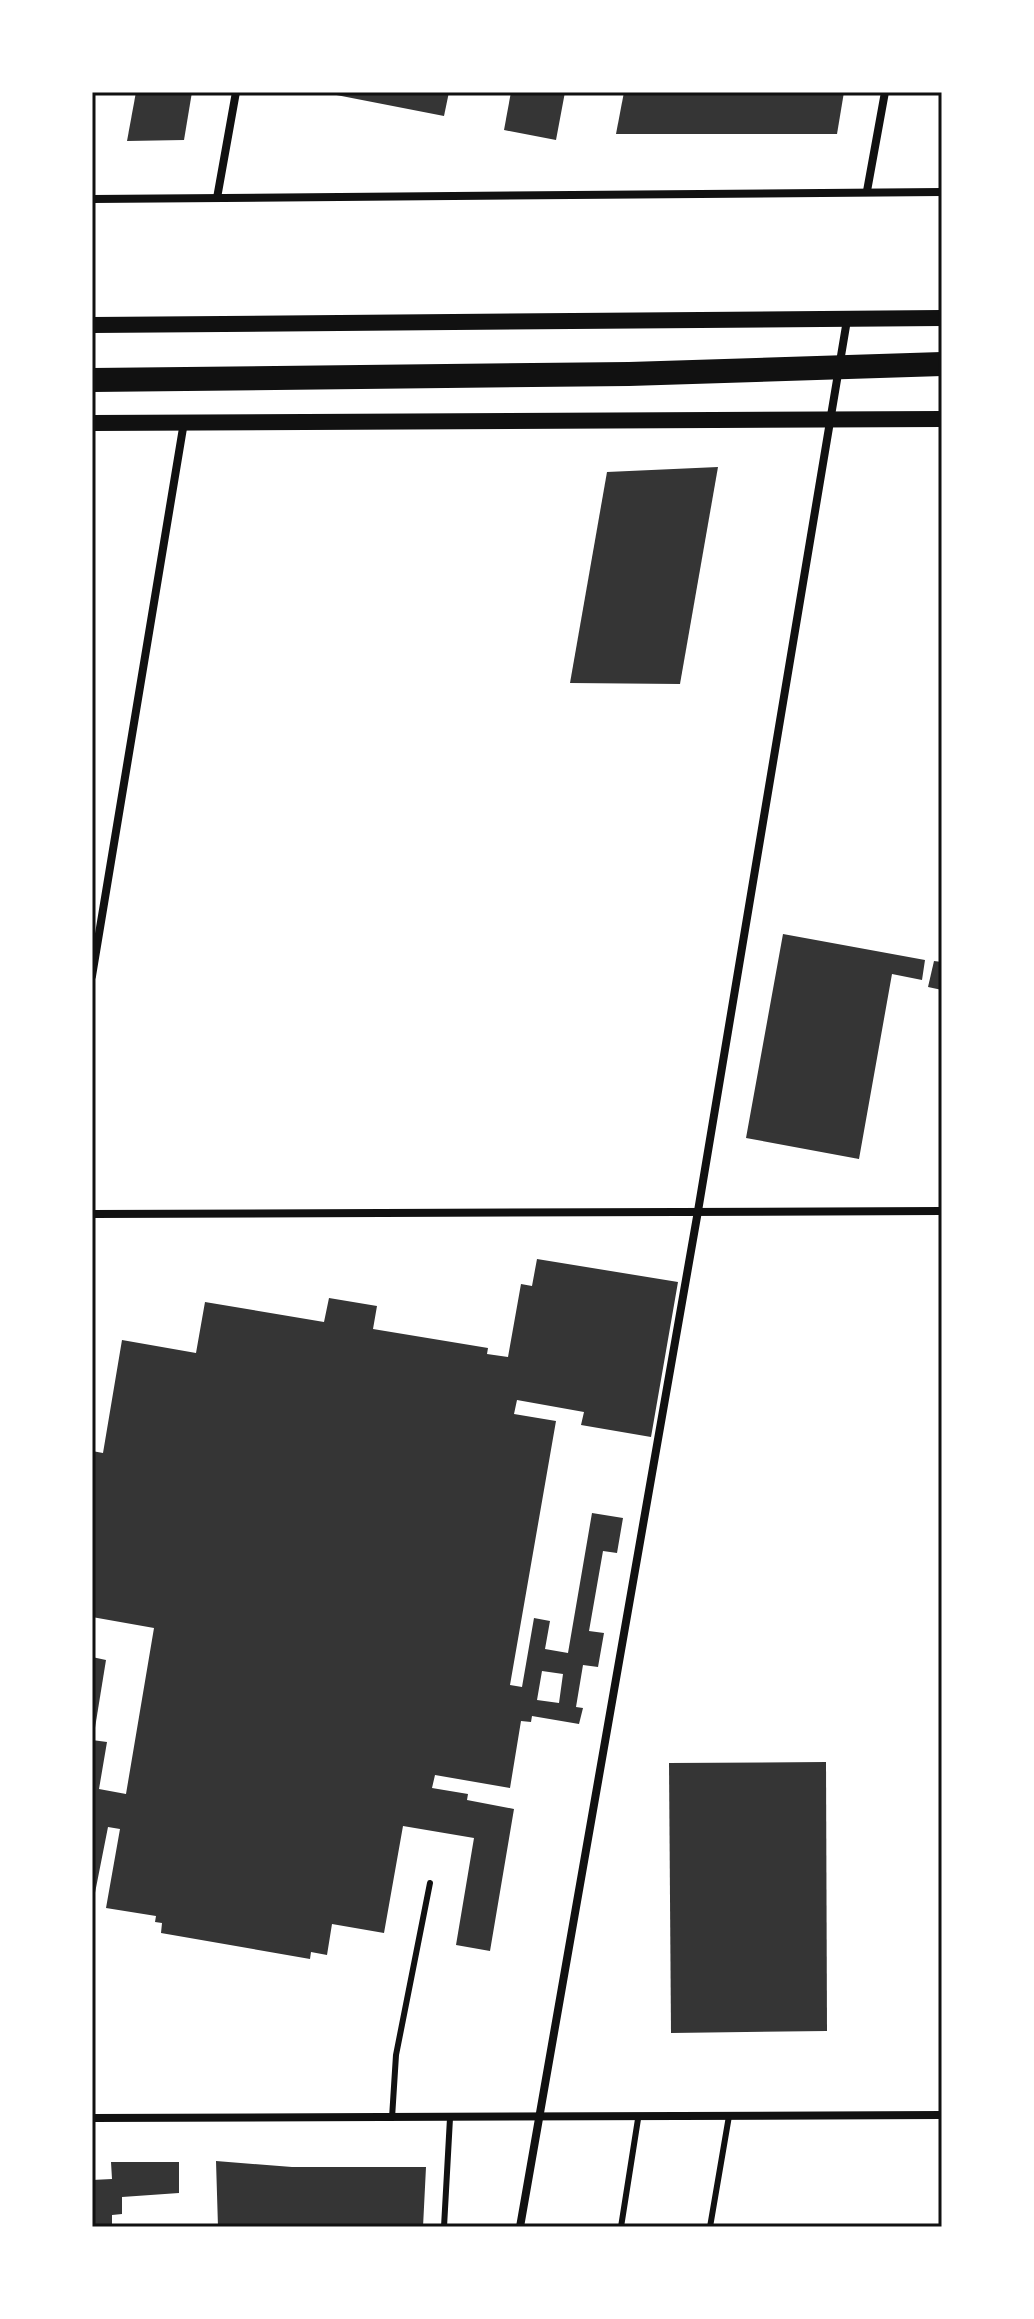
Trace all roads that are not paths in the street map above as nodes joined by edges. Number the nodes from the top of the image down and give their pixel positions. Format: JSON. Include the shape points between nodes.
{"nodes":[{"id":1,"x":236,"y":92,"type":"edge"},
{"id":2,"x":885,"y":92,"type":"edge"},
{"id":3,"x":867,"y":191,"type":"junction"},
{"id":4,"x":942,"y":192,"type":"edge"},
{"id":5,"x":217,"y":198,"type":"junction"},
{"id":6,"x":92,"y":199,"type":"edge"},
{"id":7,"x":942,"y":318,"type":"edge"},
{"id":8,"x":847,"y":319,"type":"junction"},
{"id":9,"x":92,"y":325,"type":"edge"},
{"id":10,"x":942,"y":364,"type":"edge"},
{"id":11,"x":102,"y":380,"type":"edge"},
{"id":12,"x":942,"y":419,"type":"edge"},
{"id":13,"x":832,"y":420,"type":"junction"},
{"id":14,"x":184,"y":422,"type":"junction"},
{"id":15,"x":92,"y":423,"type":"edge"},
{"id":16,"x":92,"y":976,"type":"edge"},
{"id":17,"x":698,"y":1211,"type":"junction"},
{"id":18,"x":942,"y":1211,"type":"edge"},
{"id":19,"x":92,"y":1214,"type":"edge"},
{"id":20,"x":430,"y":1883,"type":"dead end"},
{"id":21,"x":942,"y":2115,"type":"edge"},
{"id":22,"x":729,"y":2116,"type":"junction"},
{"id":23,"x":92,"y":2118,"type":"edge"},
{"id":24,"x":392,"y":2118,"type":"junction"},
{"id":25,"x":450,"y":2118,"type":"junction"},
{"id":26,"x":538,"y":2118,"type":"junction"},
{"id":27,"x":638,"y":2119,"type":"junction"},
{"id":28,"x":444,"y":2227,"type":"edge"},
{"id":29,"x":520,"y":2227,"type":"edge"},
{"id":30,"x":621,"y":2227,"type":"edge"},
{"id":31,"x":710,"y":2227,"type":"edge"}],
"edges":[{"from":1,"to":5,"type":"street"},
{"from":2,"to":3,"type":"street"},
{"from":3,"to":4,"type":"street"},
{"from":3,"to":5,"type":"street"},
{"from":5,"to":6,"type":"street"},
{"from":7,"to":8,"type":"main road"},
{"from":8,"to":9,"type":"main road"},
{"from":8,"to":13,"type":"street"},
{"from":10,"to":11,"type":"highway","via":[[629,374]]},
{"from":12,"to":13,"type":"main road"},
{"from":13,"to":14,"type":"main road"},
{"from":13,"to":17,"type":"street"},
{"from":14,"to":15,"type":"main road"},
{"from":14,"to":16,"type":"street"},
{"from":17,"to":18,"type":"street"},
{"from":17,"to":19,"type":"street"},
{"from":17,"to":26,"type":"street"},
{"from":20,"to":24,"type":"lane","via":[[396,2055]]},
{"from":21,"to":22,"type":"street"},
{"from":22,"to":27,"type":"street"},
{"from":22,"to":31,"type":"lane"},
{"from":23,"to":24,"type":"street"},
{"from":24,"to":25,"type":"street"},
{"from":25,"to":26,"type":"street"},
{"from":25,"to":28,"type":"lane"},
{"from":26,"to":27,"type":"street"},
{"from":26,"to":29,"type":"street"},
{"from":27,"to":30,"type":"lane"}]}
